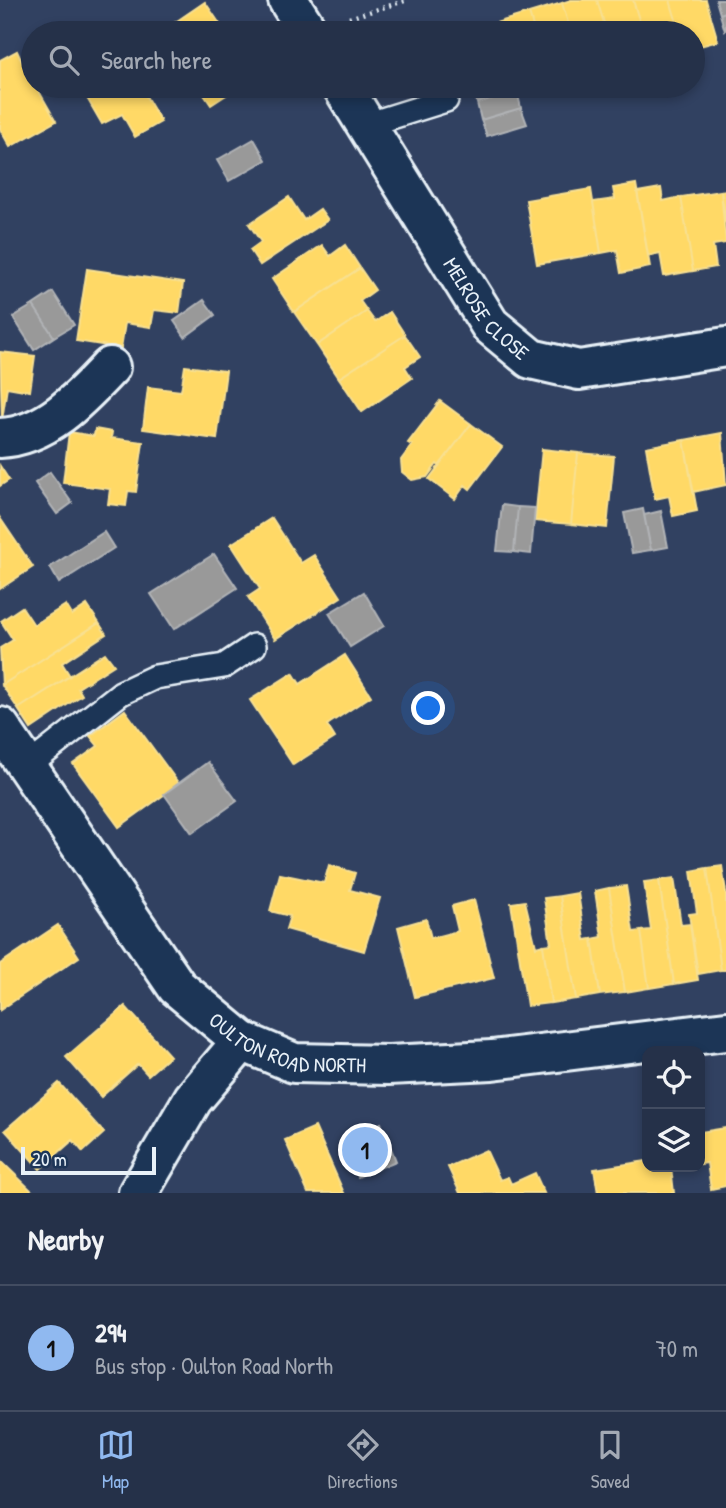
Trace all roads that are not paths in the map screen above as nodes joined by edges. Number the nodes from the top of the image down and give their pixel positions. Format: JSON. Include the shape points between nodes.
{"nodes":[{"id":1,"x":349,"y":98,"type":"edge"},
{"id":2,"x":446,"y":100,"type":"dead end"},
{"id":3,"x":366,"y":125,"type":"junction"},
{"id":4,"x":726,"y":347,"type":"edge"},
{"id":5,"x":110,"y":367,"type":"dead end"},
{"id":6,"x":0,"y":438,"type":"edge"},
{"id":7,"x":254,"y":646,"type":"dead end"},
{"id":8,"x":0,"y":727,"type":"edge"},
{"id":9,"x":28,"y":766,"type":"junction"},
{"id":10,"x":726,"y":1031,"type":"edge"},
{"id":11,"x":242,"y":1041,"type":"junction"},
{"id":12,"x":138,"y":1193,"type":"edge"}],
"edges":[{"from":1,"to":3,"type":"street","name":"MELROSE CLOSE"},
{"from":2,"to":3,"type":"lane"},
{"from":3,"to":4,"type":"street","name":"MELROSE CLOSE","via":[[490,325],[531,359],[579,370]]},
{"from":5,"to":6,"type":"street","via":[[81,398],[47,424],[17,438]]},
{"from":7,"to":9,"type":"lane","via":[[224,666],[155,677],[121,693]]},
{"from":8,"to":9,"type":"street","name":"OULTON ROAD NORTH"},
{"from":9,"to":11,"type":"street","name":"OULTON ROAD NORTH","via":[[177,987]]},
{"from":10,"to":11,"type":"street","name":"OULTON ROAD NORTH","via":[[492,1060],[388,1065],[294,1063]]},
{"from":11,"to":12,"type":"street","via":[[193,1098]]}]}
